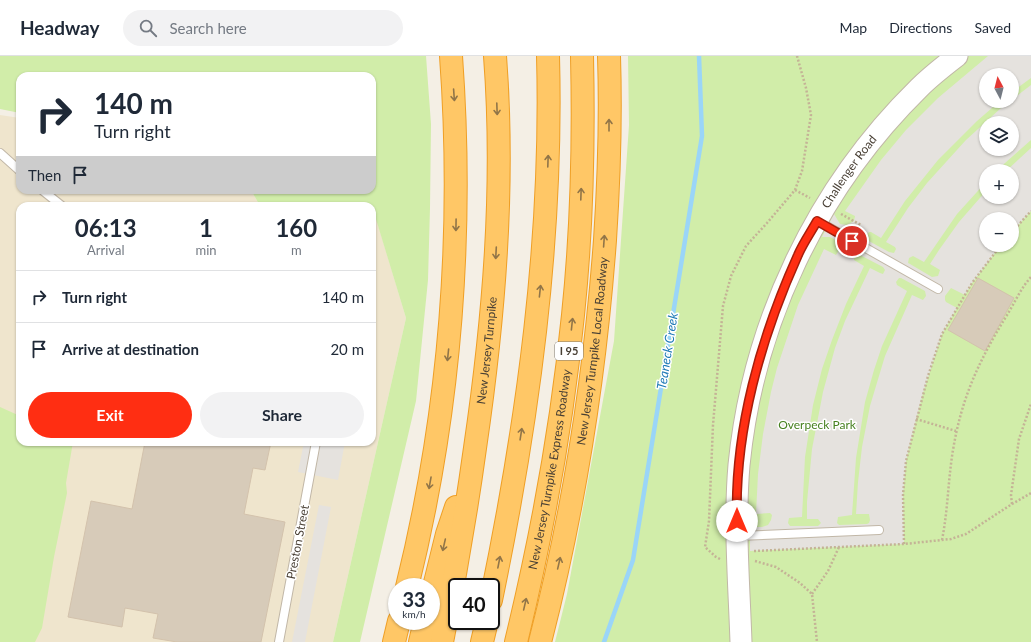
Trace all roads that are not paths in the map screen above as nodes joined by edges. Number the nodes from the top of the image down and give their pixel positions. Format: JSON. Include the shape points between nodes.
{"nodes":[{"id":1,"x":451,"y":56,"type":"edge"},
{"id":2,"x":495,"y":56,"type":"edge"},
{"id":3,"x":548,"y":56,"type":"edge"},
{"id":4,"x":582,"y":56,"type":"edge"},
{"id":5,"x":609,"y":56,"type":"edge"},
{"id":6,"x":957,"y":56,"type":"edge"},
{"id":7,"x":0,"y":153,"type":"edge"},
{"id":8,"x":16,"y":167,"type":"edge"},
{"id":9,"x":47,"y":194,"type":"edge"},
{"id":10,"x":57,"y":202,"type":"edge"},
{"id":11,"x":817,"y":221,"type":"junction"},
{"id":12,"x":938,"y":289,"type":"dead end"},
{"id":13,"x":315,"y":446,"type":"edge"},
{"id":14,"x":474,"y":455,"type":"junction"},
{"id":15,"x":878,"y":530,"type":"dead end"},
{"id":16,"x":738,"y":536,"type":"junction"},
{"id":17,"x":409,"y":578,"type":"edge"},
{"id":18,"x":436,"y":578,"type":"edge"},
{"id":19,"x":495,"y":578,"type":"edge"},
{"id":20,"x":397,"y":630,"type":"edge"},
{"id":21,"x":423,"y":630,"type":"edge"},
{"id":22,"x":485,"y":630,"type":"edge"},
{"id":23,"x":279,"y":642,"type":"edge"},
{"id":24,"x":394,"y":642,"type":"edge"},
{"id":25,"x":420,"y":642,"type":"edge"},
{"id":26,"x":442,"y":642,"type":"edge"},
{"id":27,"x":482,"y":642,"type":"edge"},
{"id":28,"x":516,"y":642,"type":"edge"},
{"id":29,"x":540,"y":642,"type":"edge"},
{"id":30,"x":741,"y":642,"type":"edge"}],
"edges":[{"from":1,"to":17,"type":"highway","one_way":true,"via":[[456,135],[451,320],[435,452]]},
{"from":2,"to":14,"type":"highway","name":"New Jersey Turnpike","one_way":true,"via":[[499,160],[496,255]]},
{"from":19,"to":3,"type":"highway","one_way":true,"via":[[521,437],[538,310],[549,127]]},
{"from":28,"to":4,"type":"highway","name":"New Jersey Turnpike Express Roadway","number":"I 95","one_way":true,"via":[[546,503],[561,414],[576,287],[583,140]]},
{"from":29,"to":5,"type":"highway","name":"New Jersey Turnpike Local Roadway","number":"I 95","one_way":true,"via":[[573,497],[597,332],[609,164]]},
{"from":6,"to":11,"type":"street","name":"Challenger Road","via":[[921,86],[872,140],[846,174]]},
{"from":7,"to":8,"type":"lane"},
{"from":9,"to":10,"type":"lane"},
{"from":11,"to":12,"type":"lane"},
{"from":11,"to":16,"type":"street","name":"Challenger Road","via":[[798,254],[760,354],[746,416],[739,465]]},
{"from":13,"to":23,"type":"lane","name":"Preston Street"},
{"from":14,"to":18,"type":"highway","one_way":true,"via":[[447,534]]},
{"from":14,"to":26,"type":"highway","name":"New Jersey Turnpike","via":[[461,543]]},
{"from":15,"to":16,"type":"lane"},
{"from":16,"to":30,"type":"street","name":"Challenger Road"},
{"from":20,"to":24,"type":"highway"},
{"from":21,"to":25,"type":"highway"},
{"from":22,"to":27,"type":"highway"}]}
